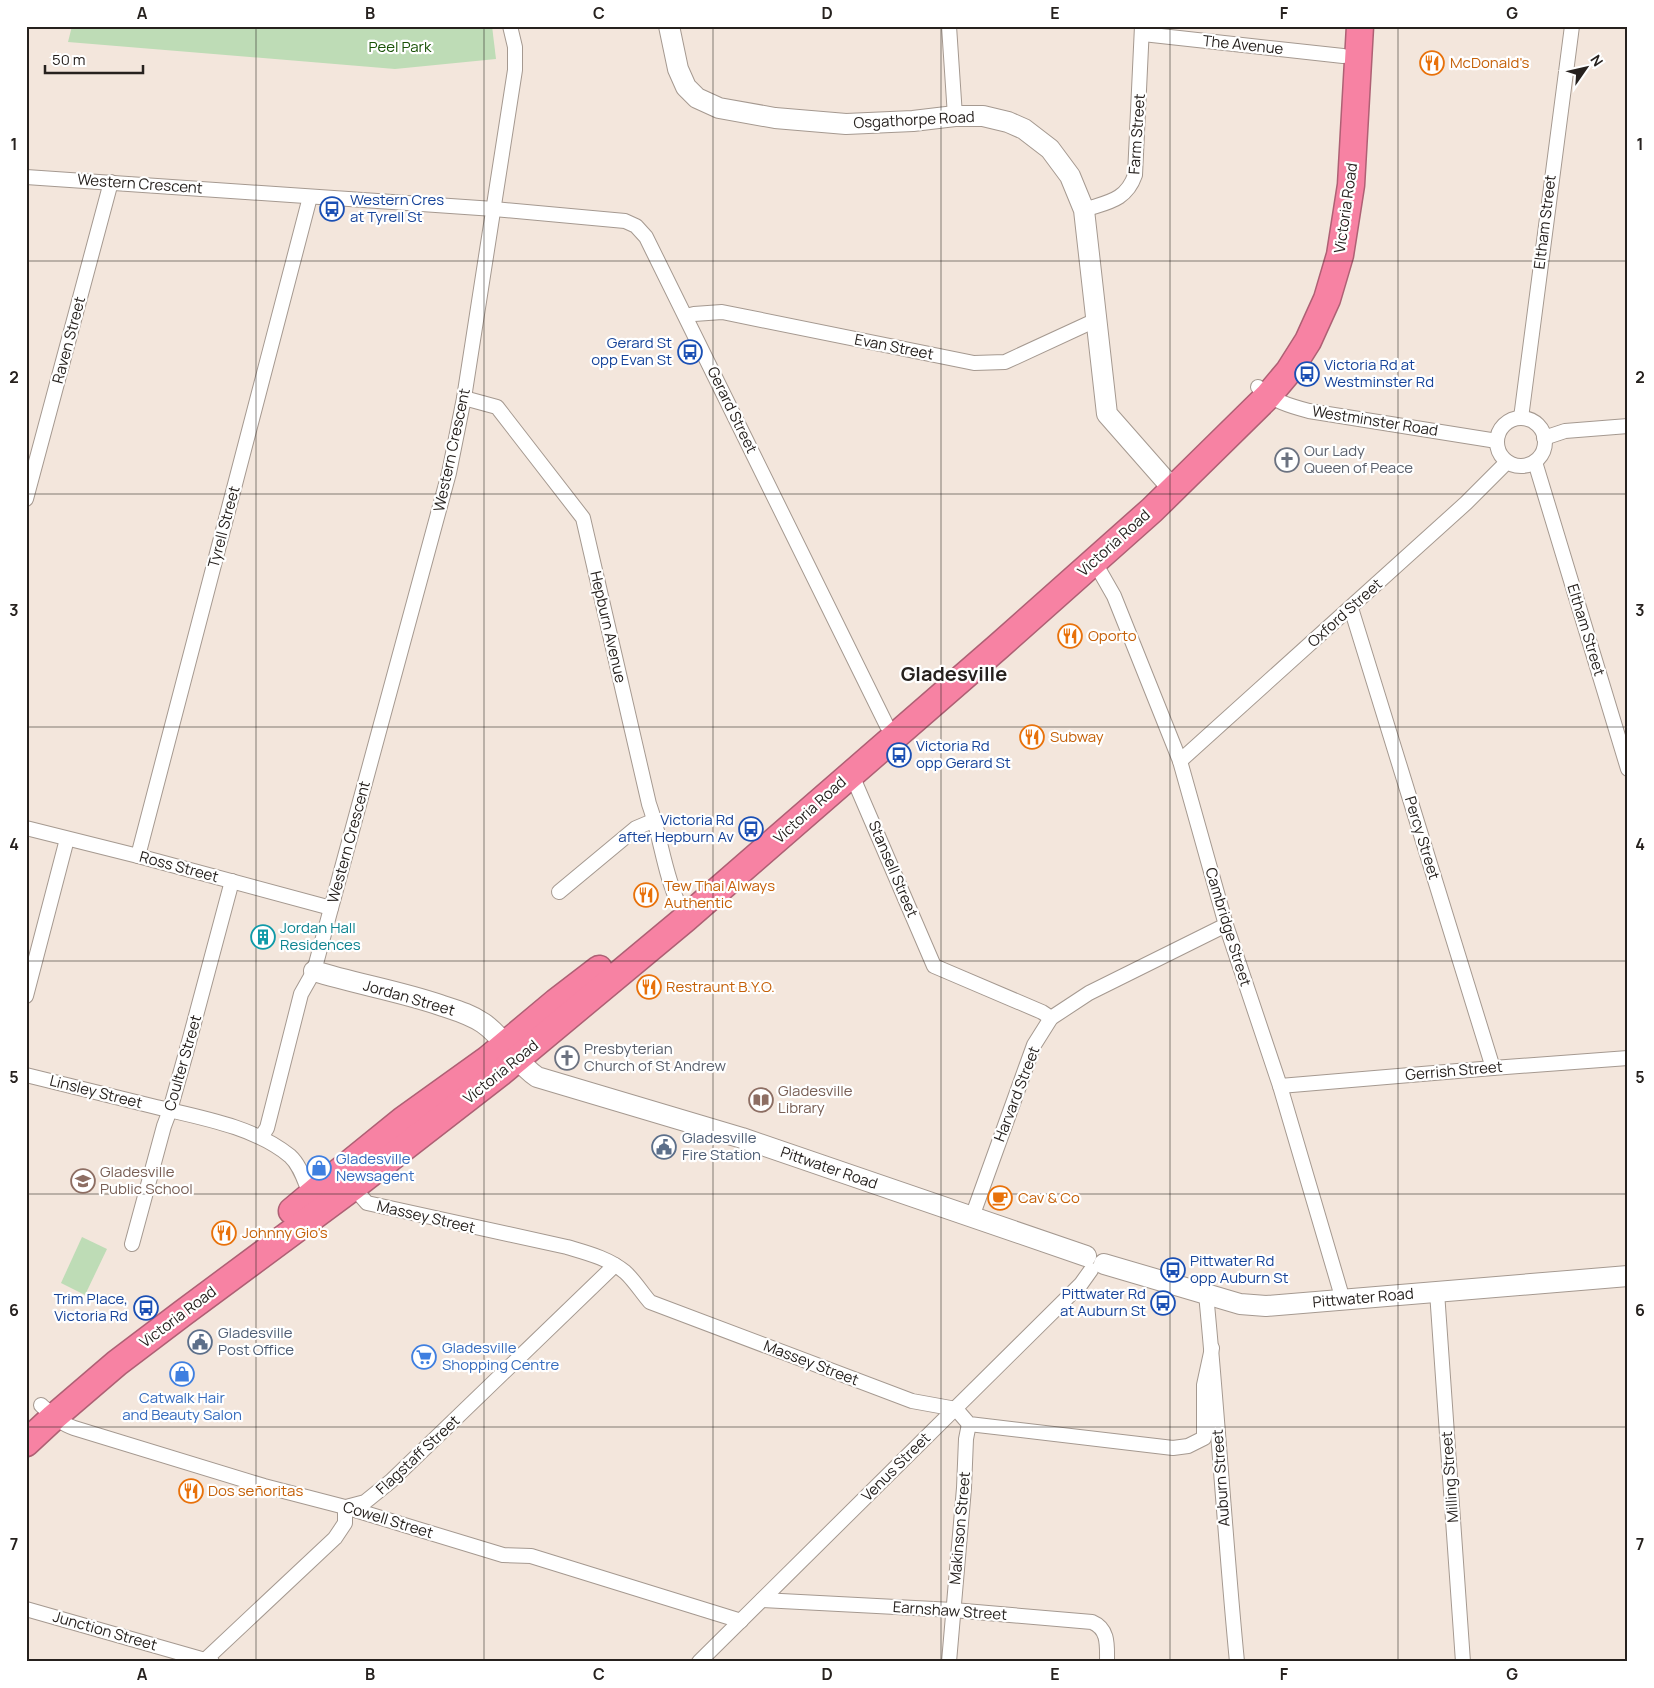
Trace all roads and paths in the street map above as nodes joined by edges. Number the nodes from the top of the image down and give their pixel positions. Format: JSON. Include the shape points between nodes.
{"nodes":[{"id":1,"x":510,"y":26,"type":"edge"},
{"id":2,"x":669,"y":26,"type":"edge"},
{"id":3,"x":949,"y":26,"type":"edge"},
{"id":4,"x":1342,"y":26,"type":"edge"},
{"id":5,"x":1360,"y":26,"type":"edge"},
{"id":6,"x":1572,"y":26,"type":"edge"},
{"id":7,"x":1142,"y":30,"type":"edge"},
{"id":8,"x":1342,"y":56,"type":"junction"},
{"id":9,"x":955,"y":116,"type":"junction"},
{"id":10,"x":26,"y":177,"type":"edge"},
{"id":11,"x":111,"y":182,"type":"junction"},
{"id":12,"x":310,"y":197,"type":"junction"},
{"id":13,"x":494,"y":209,"type":"junction"},
{"id":14,"x":1084,"y":210,"type":"junction"},
{"id":15,"x":686,"y":316,"type":"junction"},
{"id":16,"x":1096,"y":320,"type":"junction"},
{"id":17,"x":1263,"y":391,"type":"junction"},
{"id":18,"x":464,"y":398,"type":"junction"},
{"id":19,"x":1521,"y":418,"type":"junction"},
{"id":20,"x":1628,"y":426,"type":"edge"},
{"id":21,"x":1544,"y":438,"type":"junction"},
{"id":22,"x":1497,"y":441,"type":"junction"},
{"id":23,"x":1507,"y":462,"type":"junction"},
{"id":24,"x":1535,"y":462,"type":"junction"},
{"id":25,"x":1165,"y":480,"type":"junction"},
{"id":26,"x":26,"y":499,"type":"edge"},
{"id":27,"x":1094,"y":561,"type":"junction"},
{"id":28,"x":1351,"y":608,"type":"junction"},
{"id":29,"x":886,"y":726,"type":"junction"},
{"id":30,"x":1180,"y":761,"type":"junction"},
{"id":31,"x":1628,"y":769,"type":"edge"},
{"id":32,"x":851,"y":773,"type":"junction"},
{"id":33,"x":655,"y":820,"type":"junction"},
{"id":34,"x":26,"y":828,"type":"edge"},
{"id":35,"x":67,"y":839,"type":"junction"},
{"id":36,"x":138,"y":856,"type":"junction"},
{"id":37,"x":232,"y":881,"type":"junction"},
{"id":38,"x":559,"y":892,"type":"dead end"},
{"id":39,"x":679,"y":905,"type":"junction"},
{"id":40,"x":331,"y":908,"type":"junction"},
{"id":41,"x":1226,"y":925,"type":"junction"},
{"id":42,"x":314,"y":971,"type":"junction"},
{"id":43,"x":26,"y":996,"type":"edge"},
{"id":44,"x":1051,"y":1018,"type":"junction"},
{"id":45,"x":511,"y":1052,"type":"junction"},
{"id":46,"x":1628,"y":1058,"type":"edge"},
{"id":47,"x":1493,"y":1068,"type":"junction"},
{"id":48,"x":26,"y":1075,"type":"edge"},
{"id":49,"x":1280,"y":1086,"type":"junction"},
{"id":50,"x":170,"y":1110,"type":"junction"},
{"id":51,"x":261,"y":1137,"type":"junction"},
{"id":52,"x":353,"y":1187,"type":"junction"},
{"id":53,"x":311,"y":1196,"type":"junction"},
{"id":54,"x":972,"y":1217,"type":"junction"},
{"id":55,"x":132,"y":1244,"type":"dead end"},
{"id":56,"x":1094,"y":1264,"type":"junction"},
{"id":57,"x":615,"y":1265,"type":"junction"},
{"id":58,"x":1628,"y":1276,"type":"edge"},
{"id":59,"x":1438,"y":1292,"type":"junction"},
{"id":60,"x":1206,"y":1294,"type":"junction"},
{"id":61,"x":1343,"y":1300,"type":"junction"},
{"id":62,"x":1212,"y":1348,"type":"junction"},
{"id":63,"x":956,"y":1409,"type":"junction"},
{"id":64,"x":40,"y":1413,"type":"edge"},
{"id":65,"x":969,"y":1424,"type":"junction"},
{"id":66,"x":26,"y":1443,"type":"edge"},
{"id":67,"x":345,"y":1507,"type":"junction"},
{"id":68,"x":762,"y":1600,"type":"junction"},
{"id":69,"x":26,"y":1609,"type":"edge"},
{"id":70,"x":953,"y":1610,"type":"junction"},
{"id":71,"x":741,"y":1621,"type":"junction"},
{"id":72,"x":208,"y":1661,"type":"edge"},
{"id":73,"x":699,"y":1662,"type":"edge"},
{"id":74,"x":949,"y":1662,"type":"edge"},
{"id":75,"x":1107,"y":1662,"type":"edge"},
{"id":76,"x":1237,"y":1662,"type":"edge"},
{"id":77,"x":1463,"y":1662,"type":"edge"}],
"edges":[{"from":1,"to":13,"type":"street","via":[[515,70]]},
{"from":2,"to":9,"type":"main road","name":"Osgathorpe Road","via":[[678,69],[686,87],[697,98],[719,108],[774,118],[846,124]]},
{"from":3,"to":9,"type":"street"},
{"from":4,"to":8,"type":"highway","name":"Victoria Road"},
{"from":5,"to":17,"type":"highway","name":"Victoria Road","via":[[1351,185],[1340,255],[1327,299],[1308,341],[1290,371]]},
{"from":6,"to":19,"type":"street","name":"Eltham Street"},
{"from":7,"to":8,"type":"street","name":"The Avenue"},
{"from":7,"to":14,"type":"street","name":"Farm Street","via":[[1136,175],[1128,191]]},
{"from":8,"to":17,"type":"highway","name":"Victoria Road","via":[[1342,144],[1328,252],[1315,296],[1298,334]]},
{"from":9,"to":14,"type":"main road","name":"Osgathorpe Road","via":[[996,118],[1036,137],[1060,161]]},
{"from":10,"to":11,"type":"street","name":"Western Crescent"},
{"from":11,"to":12,"type":"street","name":"Western Crescent"},
{"from":11,"to":26,"type":"street","name":"Raven Street"},
{"from":12,"to":13,"type":"street","name":"Western Crescent"},
{"from":12,"to":36,"type":"street","name":"Tyrell Street"},
{"from":13,"to":15,"type":"street","name":"Gerard Street","via":[[625,222],[636,226],[646,237]]},
{"from":13,"to":18,"type":"street","name":"Western Crescent"},
{"from":14,"to":16,"type":"main road","name":"Osgathorpe Road"},
{"from":15,"to":16,"type":"street","name":"Evan Street","via":[[722,312],[974,363],[1005,362]]},
{"from":15,"to":29,"type":"street","name":"Gerard Street"},
{"from":16,"to":25,"type":"main road","name":"Osgathorpe Road","via":[[1107,414]]},
{"from":17,"to":22,"type":"street","name":"Westminster Road","via":[[1286,405],[1309,411]]},
{"from":17,"to":25,"type":"highway","name":"Victoria Road"},
{"from":17,"to":27,"type":"highway","name":"Victoria Road","via":[[1152,510]]},
{"from":18,"to":33,"type":"street","name":"Hepburn Avenue","via":[[498,406],[583,518]]},
{"from":18,"to":40,"type":"street","name":"Western Crescent","via":[[449,473]]},
{"from":19,"to":21,"type":"street","via":[[1536,424]]},
{"from":19,"to":22,"type":"street","via":[[1503,426]]},
{"from":20,"to":21,"type":"street","via":[[1565,431]]},
{"from":21,"to":24,"type":"street","via":[[1542,454]]},
{"from":22,"to":23,"type":"street","via":[[1501,456]]},
{"from":23,"to":24,"type":"street","via":[[1519,466]]},
{"from":23,"to":28,"type":"street","name":"Oxford Street","via":[[1466,504]]},
{"from":24,"to":31,"type":"street","name":"Eltham Street"},
{"from":25,"to":29,"type":"highway","name":"Victoria Road"},
{"from":27,"to":30,"type":"street","name":"Cambridge Street","via":[[1114,596]]},
{"from":27,"to":32,"type":"highway","name":"Victoria Road"},
{"from":28,"to":30,"type":"street","name":"Oxford Street"},
{"from":28,"to":47,"type":"street","name":"Percy Street"},
{"from":29,"to":39,"type":"highway","name":"Victoria Road"},
{"from":30,"to":41,"type":"street","name":"Cambridge Street"},
{"from":32,"to":44,"type":"street","name":"Stansell Street","via":[[934,966]]},
{"from":32,"to":45,"type":"highway","name":"Victoria Road","via":[[699,907]]},
{"from":33,"to":38,"type":"street","via":[[636,828]]},
{"from":33,"to":39,"type":"street","name":"Hepburn Avenue","via":[[672,891]]},
{"from":34,"to":35,"type":"street","name":"Ross Street"},
{"from":35,"to":36,"type":"street","name":"Ross Street"},
{"from":35,"to":43,"type":"street"},
{"from":36,"to":37,"type":"street","name":"Ross Street"},
{"from":37,"to":40,"type":"street","name":"Ross Street"},
{"from":37,"to":50,"type":"street","name":"Coulter Street"},
{"from":39,"to":45,"type":"highway","name":"Victoria Road","via":[[556,1002]]},
{"from":40,"to":42,"type":"street","name":"Western Crescent"},
{"from":41,"to":44,"type":"street","name":"Harvard Street","via":[[1089,993]]},
{"from":41,"to":49,"type":"street","name":"Cambridge Street"},
{"from":42,"to":45,"type":"main road","name":"Jordan Street","via":[[460,1012],[484,1023]]},
{"from":42,"to":51,"type":"street","name":"Western Crescent","via":[[301,994],[267,1128]]},
{"from":44,"to":54,"type":"street","name":"Harvard Street","via":[[1034,1046]]},
{"from":45,"to":52,"type":"highway","name":"Victoria Road"},
{"from":45,"to":53,"type":"highway","name":"Victoria Road","via":[[403,1120]]},
{"from":45,"to":54,"type":"main road","name":"Pittwater Road","via":[[537,1076],[742,1138]]},
{"from":46,"to":47,"type":"street","name":"Gerrish Street"},
{"from":47,"to":49,"type":"street","name":"Gerrish Street"},
{"from":48,"to":50,"type":"street","name":"Linsley Street"},
{"from":49,"to":61,"type":"street","name":"Cambridge Street"},
{"from":50,"to":51,"type":"street","name":"Linsley Street"},
{"from":50,"to":55,"type":"street","name":"Coulter Street"},
{"from":51,"to":53,"type":"street","name":"Linsley Street","via":[[294,1160]]},
{"from":52,"to":57,"type":"street","name":"Massey Street","via":[[367,1203],[567,1247]]},
{"from":52,"to":64,"type":"highway","name":"Victoria Road","via":[[117,1363]]},
{"from":53,"to":64,"type":"highway","name":"Victoria Road"},
{"from":54,"to":56,"type":"main road","name":"Pittwater Road"},
{"from":56,"to":60,"type":"main road","name":"Pittwater Road"},
{"from":56,"to":63,"type":"street","name":"Venus Street","via":[[1081,1284]]},
{"from":57,"to":63,"type":"street","name":"Massey Street","via":[[650,1302],[912,1401]]},
{"from":57,"to":67,"type":"street","name":"Flagstaff Street","via":[[375,1496]]},
{"from":58,"to":59,"type":"main road","name":"Pittwater Road"},
{"from":59,"to":61,"type":"main road","name":"Pittwater Road"},
{"from":59,"to":77,"type":"street","name":"Milling Street"},
{"from":60,"to":61,"type":"main road","name":"Pittwater Road","via":[[1254,1306]]},
{"from":60,"to":62,"type":"street","name":"Auburn Street"},
{"from":62,"to":65,"type":"street","via":[[1204,1385],[1204,1438],[1188,1446],[1174,1448]]},
{"from":62,"to":76,"type":"street","name":"Auburn Street"},
{"from":63,"to":65,"type":"street"},
{"from":63,"to":68,"type":"street","name":"Venus Street"},
{"from":64,"to":66,"type":"highway","name":"Victoria Road"},
{"from":64,"to":67,"type":"street","name":"Cowell Street","via":[[67,1426]]},
{"from":65,"to":70,"type":"street","name":"Makinson Street"},
{"from":67,"to":71,"type":"street","name":"Cowell Street","via":[[503,1555],[530,1556]]},
{"from":67,"to":72,"type":"street","via":[[345,1523],[335,1538]]},
{"from":68,"to":70,"type":"street","name":"Earnshaw Street"},
{"from":68,"to":71,"type":"street","name":"Venus Street"},
{"from":69,"to":72,"type":"street","name":"Junction Street"},
{"from":70,"to":74,"type":"street","name":"Makinson Street"},
{"from":70,"to":75,"type":"street","name":"Earnshaw Street","via":[[1092,1622],[1105,1634]]},
{"from":71,"to":73,"type":"street","name":"Venus Street"}]}
